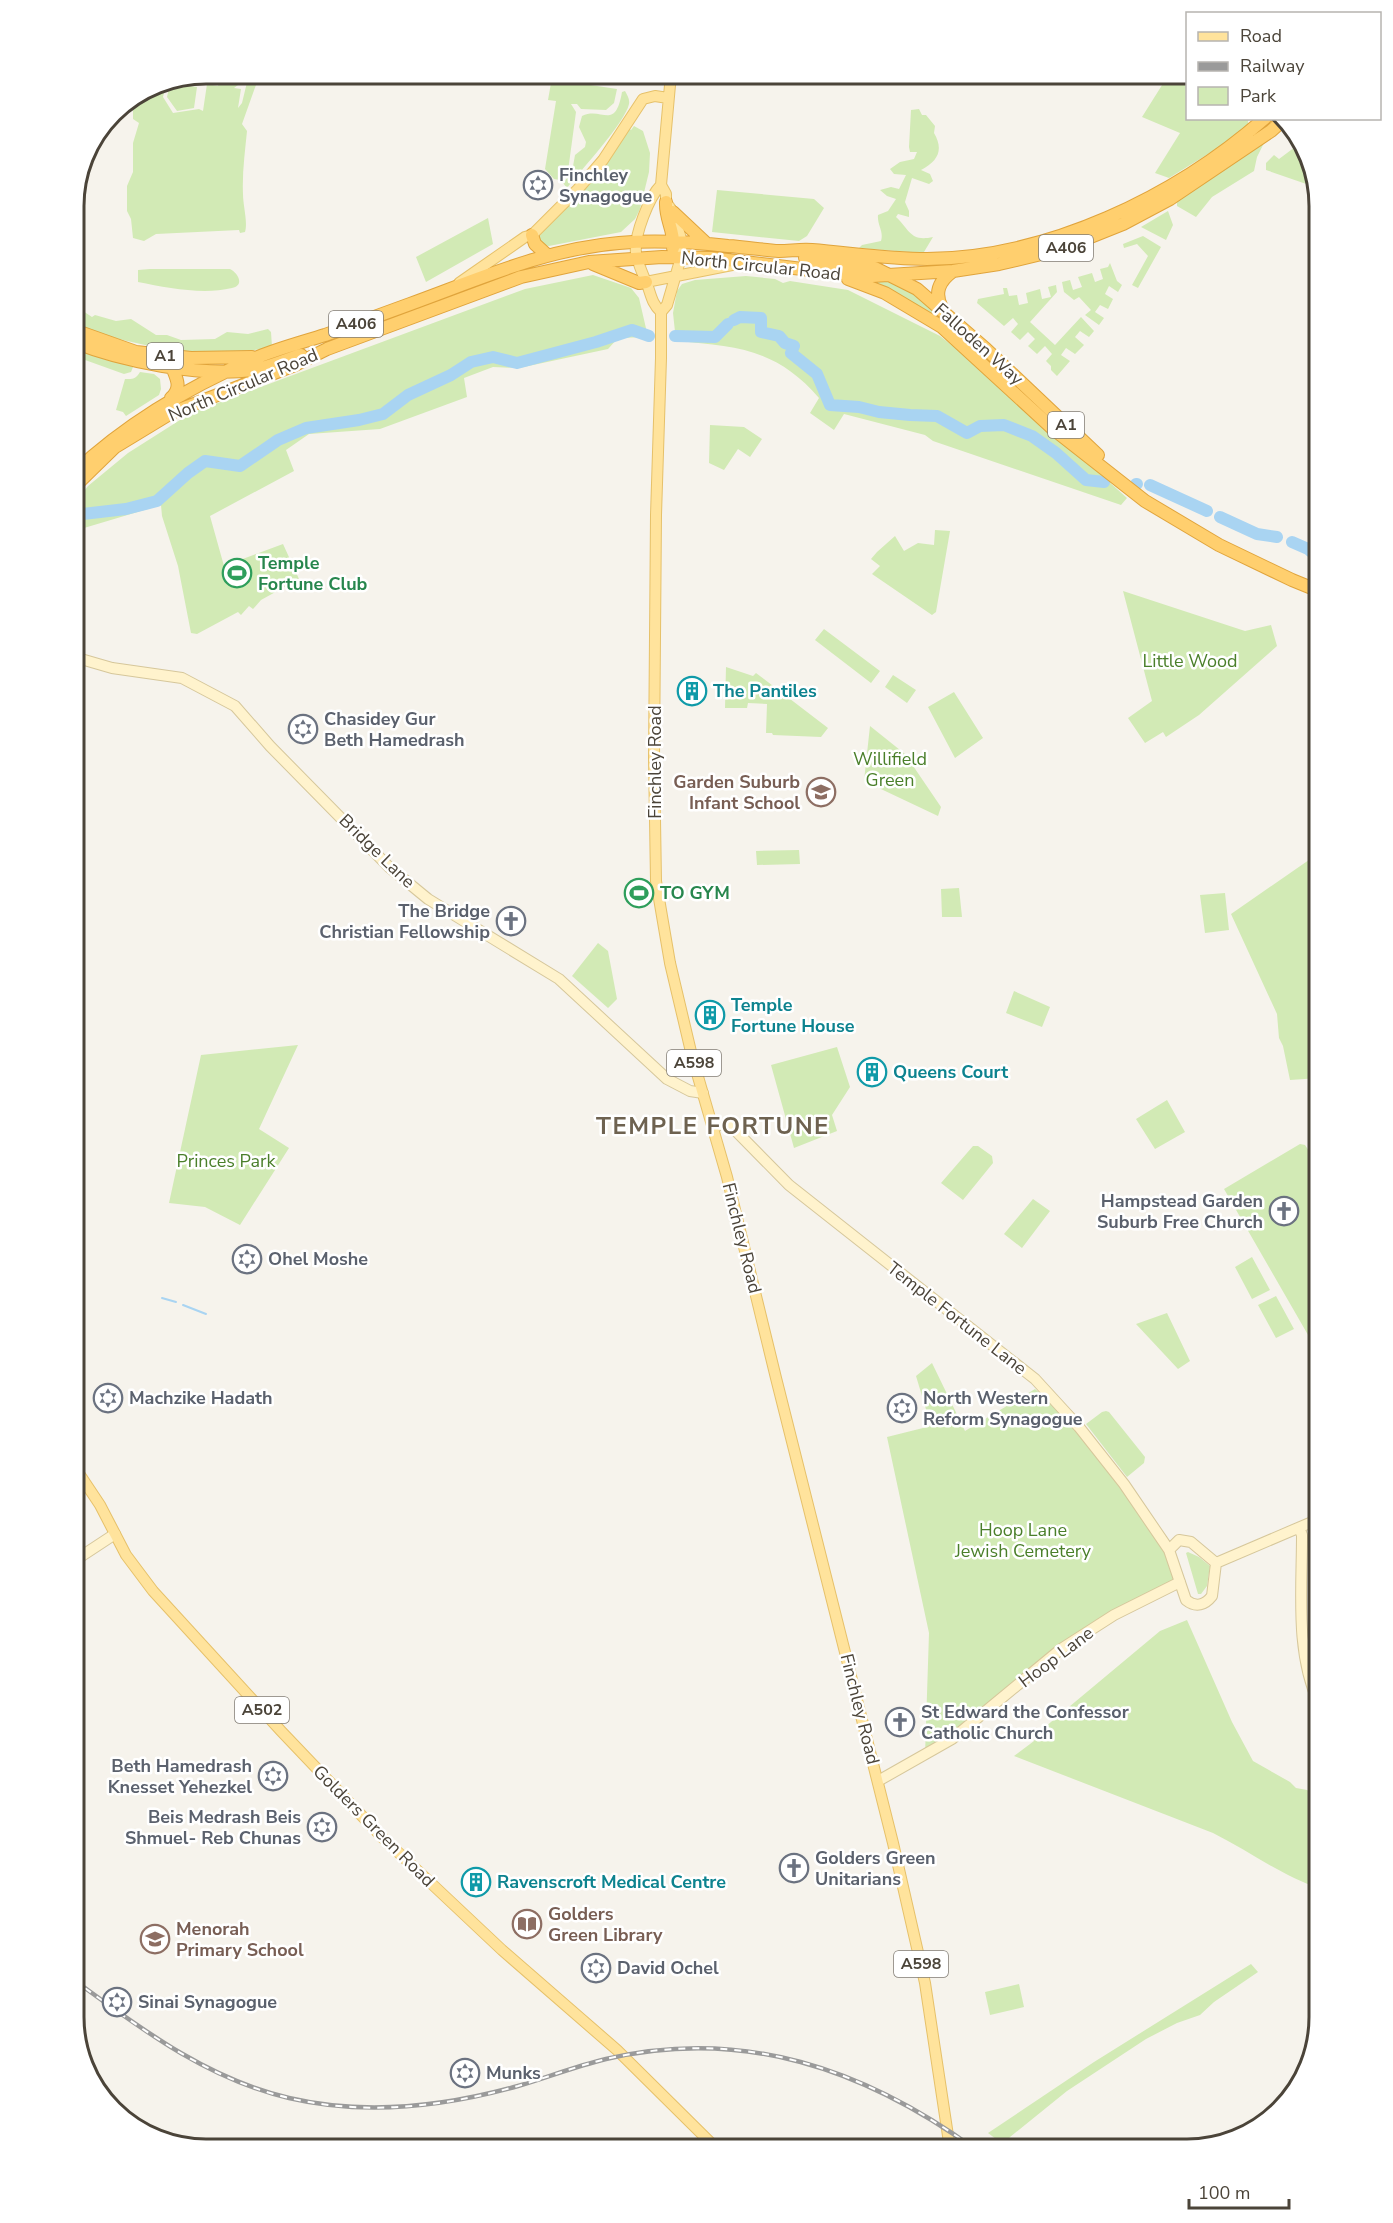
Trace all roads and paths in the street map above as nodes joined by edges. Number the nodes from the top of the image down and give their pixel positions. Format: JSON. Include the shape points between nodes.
{"nodes":[{"id":1,"x":670,"y":84,"type":"edge"},
{"id":2,"x":668,"y":98,"type":"junction"},
{"id":3,"x":1262,"y":120,"type":"edge"},
{"id":4,"x":1278,"y":125,"type":"edge"},
{"id":5,"x":661,"y":185,"type":"junction"},
{"id":6,"x":670,"y":207,"type":"junction"},
{"id":7,"x":532,"y":235,"type":"junction"},
{"id":8,"x":636,"y":242,"type":"junction"},
{"id":9,"x":706,"y":243,"type":"junction"},
{"id":10,"x":679,"y":248,"type":"junction"},
{"id":11,"x":778,"y":251,"type":"junction"},
{"id":12,"x":547,"y":255,"type":"junction"},
{"id":13,"x":637,"y":258,"type":"junction"},
{"id":14,"x":589,"y":262,"type":"junction"},
{"id":15,"x":749,"y":262,"type":"junction"},
{"id":16,"x":953,"y":271,"type":"junction"},
{"id":17,"x":827,"y":272,"type":"junction"},
{"id":18,"x":892,"y":275,"type":"junction"},
{"id":19,"x":675,"y":278,"type":"junction"},
{"id":20,"x":646,"y":282,"type":"junction"},
{"id":21,"x":452,"y":288,"type":"junction"},
{"id":22,"x":942,"y":309,"type":"junction"},
{"id":23,"x":661,"y":312,"type":"junction"},
{"id":24,"x":84,"y":334,"type":"edge"},
{"id":25,"x":84,"y":346,"type":"edge"},
{"id":26,"x":327,"y":349,"type":"junction"},
{"id":27,"x":259,"y":357,"type":"junction"},
{"id":28,"x":172,"y":367,"type":"junction"},
{"id":29,"x":229,"y":371,"type":"junction"},
{"id":30,"x":164,"y":405,"type":"junction"},
{"id":31,"x":1048,"y":415,"type":"junction"},
{"id":32,"x":84,"y":463,"type":"edge"},
{"id":33,"x":84,"y":477,"type":"edge"},
{"id":34,"x":1309,"y":587,"type":"edge"},
{"id":35,"x":84,"y":660,"type":"edge"},
{"id":36,"x":703,"y":1093,"type":"junction"},
{"id":37,"x":713,"y":1126,"type":"junction"},
{"id":38,"x":84,"y":1481,"type":"edge"},
{"id":39,"x":1309,"y":1524,"type":"edge"},
{"id":40,"x":1299,"y":1528,"type":"junction"},
{"id":41,"x":115,"y":1534,"type":"junction"},
{"id":42,"x":1169,"y":1550,"type":"junction"},
{"id":43,"x":84,"y":1554,"type":"edge"},
{"id":44,"x":1216,"y":1563,"type":"junction"},
{"id":45,"x":1180,"y":1582,"type":"junction"},
{"id":46,"x":1309,"y":1676,"type":"edge"},
{"id":47,"x":878,"y":1781,"type":"junction"},
{"id":48,"x":707,"y":2139,"type":"edge"},
{"id":49,"x":948,"y":2139,"type":"edge"}],
"edges":[{"from":1,"to":2,"type":"main road","number":"A598"},
{"from":2,"to":5,"type":"main road","number":"A598"},
{"from":2,"to":7,"type":"main road","via":[[643,99],[603,160]]},
{"from":3,"to":11,"type":"highway","name":"North Circular Road","number":"A406","via":[[1164,189],[1084,228],[1038,243],[983,255],[932,259]]},
{"from":4,"to":16,"type":"highway","name":"North Circular Road","number":"A406","via":[[1170,199],[1097,236],[1026,259]]},
{"from":5,"to":6,"type":"main road","number":"A598"},
{"from":5,"to":8,"type":"main road","number":"A598","via":[[652,193]]},
{"from":6,"to":9,"type":"highway"},
{"from":6,"to":10,"type":"highway","via":[[665,215]]},
{"from":7,"to":12,"type":"highway"},
{"from":7,"to":21,"type":"main road"},
{"from":8,"to":10,"type":"highway","name":"North Circular Road","number":"A406"},
{"from":8,"to":12,"type":"highway","name":"North Circular Road","number":"A406"},
{"from":8,"to":13,"type":"main road","number":"A598"},
{"from":9,"to":10,"type":"highway","name":"North Circular Road","number":"A406"},
{"from":9,"to":11,"type":"highway","name":"North Circular Road","number":"A406"},
{"from":10,"to":13,"type":"highway","name":"North Circular Road","number":"A406","via":[[662,258]]},
{"from":10,"to":15,"type":"highway","name":"North Circular Road","number":"A406"},
{"from":10,"to":19,"type":"main road","name":"Finchley Road","number":"A598"},
{"from":11,"to":18,"type":"highway","name":"Falloden Way","number":"A1","via":[[861,265]]},
{"from":12,"to":21,"type":"highway","name":"North Circular Road","number":"A406"},
{"from":13,"to":14,"type":"highway","name":"North Circular Road","number":"A406"},
{"from":13,"to":20,"type":"main road","name":"Finchley Road","number":"A598"},
{"from":14,"to":20,"type":"highway","number":"A406"},
{"from":14,"to":26,"type":"highway","name":"North Circular Road","number":"A406","via":[[510,280]]},
{"from":15,"to":17,"type":"highway","name":"North Circular Road","number":"A406"},
{"from":15,"to":19,"type":"main road","number":"A406"},
{"from":16,"to":18,"type":"highway","name":"North Circular Road","number":"A406"},
{"from":16,"to":22,"type":"highway","via":[[938,289]]},
{"from":17,"to":18,"type":"highway","name":"North Circular Road","number":"A406"},
{"from":17,"to":31,"type":"highway","name":"Falloden Way","number":"A1","via":[[885,293],[942,327]]},
{"from":18,"to":22,"type":"highway","name":"Falloden Way","number":"A1"},
{"from":19,"to":20,"type":"main road","number":"A406"},
{"from":19,"to":23,"type":"main road","name":"Finchley Road","number":"A598"},
{"from":20,"to":23,"type":"main road","name":"Finchley Road","number":"A598","via":[[654,306]]},
{"from":21,"to":27,"type":"highway","name":"North Circular Road","number":"A406"},
{"from":22,"to":31,"type":"highway","name":"Falloden Way","number":"A1"},
{"from":23,"to":36,"type":"main road","name":"Finchley Road","number":"A598","via":[[656,514],[656,881],[670,963]]},
{"from":24,"to":27,"type":"highway","number":"A1","via":[[146,353],[190,358]]},
{"from":25,"to":28,"type":"highway","number":"A1"},
{"from":26,"to":29,"type":"highway","number":"A1","via":[[258,369]]},
{"from":26,"to":33,"type":"highway","name":"North Circular Road","number":"A406","via":[[171,413],[115,447]]},
{"from":27,"to":29,"type":"highway","name":"North Circular Road","number":"A406"},
{"from":28,"to":29,"type":"highway","number":"A1"},
{"from":28,"to":30,"type":"highway","number":"A1","via":[[179,387]]},
{"from":29,"to":30,"type":"highway","name":"North Circular Road","number":"A406"},
{"from":30,"to":32,"type":"highway","name":"North Circular Road","number":"A406","via":[[140,418]]},
{"from":31,"to":34,"type":"highway","name":"Falloden Way","number":"A1","via":[[1145,501],[1219,545]]},
{"from":35,"to":36,"type":"street","name":"Bridge Lane","via":[[182,678],[235,706],[389,867],[428,899],[559,979],[668,1079]]},
{"from":36,"to":37,"type":"main road","name":"Finchley Road","number":"A598"},
{"from":37,"to":42,"type":"street","name":"Temple Fortune Lane","via":[[729,1124],[789,1185],[1035,1379],[1079,1426]]},
{"from":37,"to":47,"type":"main road","name":"Finchley Road","number":"A598"},
{"from":38,"to":41,"type":"main road","name":"Golders Green Road","number":"A502"},
{"from":39,"to":40,"type":"street"},
{"from":40,"to":44,"type":"street"},
{"from":40,"to":46,"type":"street","via":[[1302,1637]]},
{"from":41,"to":43,"type":"street"},
{"from":41,"to":48,"type":"main road","name":"Golders Green Road","number":"A502","via":[[153,1591],[368,1823],[502,1950],[617,2050]]},
{"from":42,"to":44,"type":"street","via":[[1179,1540],[1191,1542]]},
{"from":42,"to":45,"type":"street"},
{"from":44,"to":45,"type":"street","via":[[1212,1596],[1205,1603],[1189,1602]]},
{"from":45,"to":47,"type":"street","name":"Hoop Lane","via":[[1114,1615],[1061,1649],[952,1739]]},
{"from":47,"to":49,"type":"main road","name":"Finchley Road","number":"A598","via":[[925,1983]]}]}
